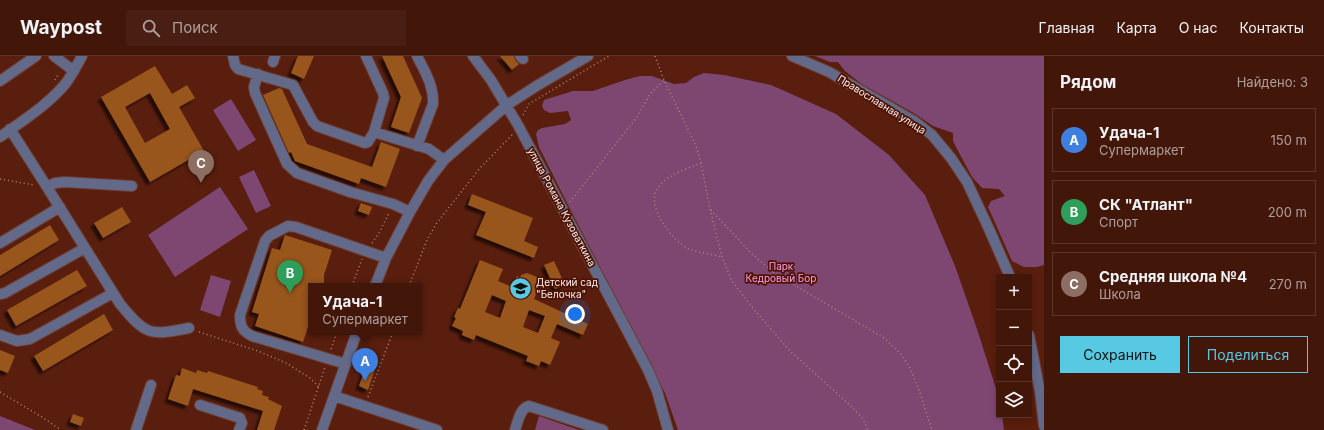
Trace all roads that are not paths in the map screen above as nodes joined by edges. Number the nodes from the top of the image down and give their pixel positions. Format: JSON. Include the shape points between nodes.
{"nodes":[{"id":1,"x":36,"y":56,"type":"edge"},
{"id":2,"x":54,"y":56,"type":"edge"},
{"id":3,"x":82,"y":56,"type":"edge"},
{"id":4,"x":233,"y":56,"type":"edge"},
{"id":5,"x":366,"y":56,"type":"edge"},
{"id":6,"x":417,"y":56,"type":"edge"},
{"id":7,"x":474,"y":56,"type":"edge"},
{"id":8,"x":588,"y":56,"type":"edge"},
{"id":9,"x":792,"y":56,"type":"edge"},
{"id":10,"x":74,"y":71,"type":"junction"},
{"id":11,"x":258,"y":74,"type":"junction"},
{"id":12,"x":0,"y":81,"type":"edge"},
{"id":13,"x":507,"y":105,"type":"junction"},
{"id":14,"x":10,"y":129,"type":"junction"},
{"id":15,"x":374,"y":132,"type":"junction"},
{"id":16,"x":0,"y":137,"type":"edge"},
{"id":17,"x":417,"y":146,"type":"junction"},
{"id":18,"x":444,"y":160,"type":"junction"},
{"id":19,"x":132,"y":186,"type":"dead end"},
{"id":20,"x":48,"y":187,"type":"junction"},
{"id":21,"x":60,"y":207,"type":"junction"},
{"id":22,"x":410,"y":212,"type":"junction"},
{"id":23,"x":0,"y":243,"type":"edge"},
{"id":24,"x":85,"y":248,"type":"junction"},
{"id":25,"x":386,"y":258,"type":"junction"},
{"id":26,"x":1009,"y":274,"type":"edge"},
{"id":27,"x":376,"y":283,"type":"edge"},
{"id":28,"x":113,"y":293,"type":"junction"},
{"id":29,"x":0,"y":294,"type":"edge"},
{"id":30,"x":189,"y":328,"type":"road end"},
{"id":31,"x":0,"y":335,"type":"edge"},
{"id":32,"x":356,"y":335,"type":"edge"},
{"id":33,"x":1032,"y":346,"type":"edge"},
{"id":34,"x":346,"y":364,"type":"junction"},
{"id":35,"x":151,"y":386,"type":"dead end"},
{"id":36,"x":1042,"y":392,"type":"edge"},
{"id":37,"x":334,"y":396,"type":"junction"},
{"id":38,"x":200,"y":405,"type":"dead end"},
{"id":39,"x":1044,"y":426,"type":"edge"},
{"id":40,"x":666,"y":429,"type":"edge"},
{"id":41,"x":136,"y":430,"type":"edge"},
{"id":42,"x":239,"y":430,"type":"edge"},
{"id":43,"x":322,"y":430,"type":"edge"},
{"id":44,"x":437,"y":430,"type":"edge"},
{"id":45,"x":515,"y":430,"type":"edge"},
{"id":46,"x":603,"y":430,"type":"edge"}],
"edges":[{"from":1,"to":12,"type":"street"},
{"from":2,"to":10,"type":"street"},
{"from":3,"to":10,"type":"street"},
{"from":4,"to":11,"type":"street","via":[[236,67]]},
{"from":5,"to":15,"type":"street","via":[[384,98]]},
{"from":6,"to":17,"type":"street","via":[[432,86],[433,98]]},
{"from":7,"to":13,"type":"street","name":"улица Романа Кузоваткина"},
{"from":8,"to":13,"type":"street"},
{"from":9,"to":26,"type":"street","name":"Православная улица","via":[[829,72],[914,121],[932,135],[966,182]]},
{"from":10,"to":14,"type":"street","via":[[57,92]]},
{"from":11,"to":15,"type":"street","via":[[293,85],[317,126],[365,143]]},
{"from":11,"to":22,"type":"street","via":[[255,93],[291,170]]},
{"from":13,"to":18,"type":"street"},
{"from":13,"to":40,"type":"street","name":"улица Романа Кузоваткина","via":[[648,370]]},
{"from":14,"to":16,"type":"street"},
{"from":14,"to":20,"type":"street"},
{"from":15,"to":17,"type":"street"},
{"from":17,"to":18,"type":"street","via":[[429,149]]},
{"from":18,"to":22,"type":"street"},
{"from":19,"to":20,"type":"street","via":[[65,182]]},
{"from":20,"to":21,"type":"street"},
{"from":21,"to":23,"type":"street"},
{"from":21,"to":24,"type":"street"},
{"from":22,"to":25,"type":"street"},
{"from":24,"to":28,"type":"street"},
{"from":24,"to":29,"type":"street"},
{"from":25,"to":27,"type":"street"},
{"from":25,"to":34,"type":"street","via":[[296,227],[288,226],[269,236],[265,241],[240,315],[242,329],[252,336]]},
{"from":28,"to":30,"type":"street","via":[[140,327],[161,333]]},
{"from":28,"to":31,"type":"street","via":[[30,340],[17,341]]},
{"from":32,"to":34,"type":"street"},
{"from":33,"to":36,"type":"street"},
{"from":34,"to":37,"type":"street"},
{"from":35,"to":41,"type":"street"},
{"from":36,"to":39,"type":"street"},
{"from":37,"to":43,"type":"street"},
{"from":37,"to":44,"type":"street"},
{"from":38,"to":42,"type":"street","via":[[240,418],[242,423]]},
{"from":45,"to":46,"type":"street","via":[[522,409],[529,406]]}]}
